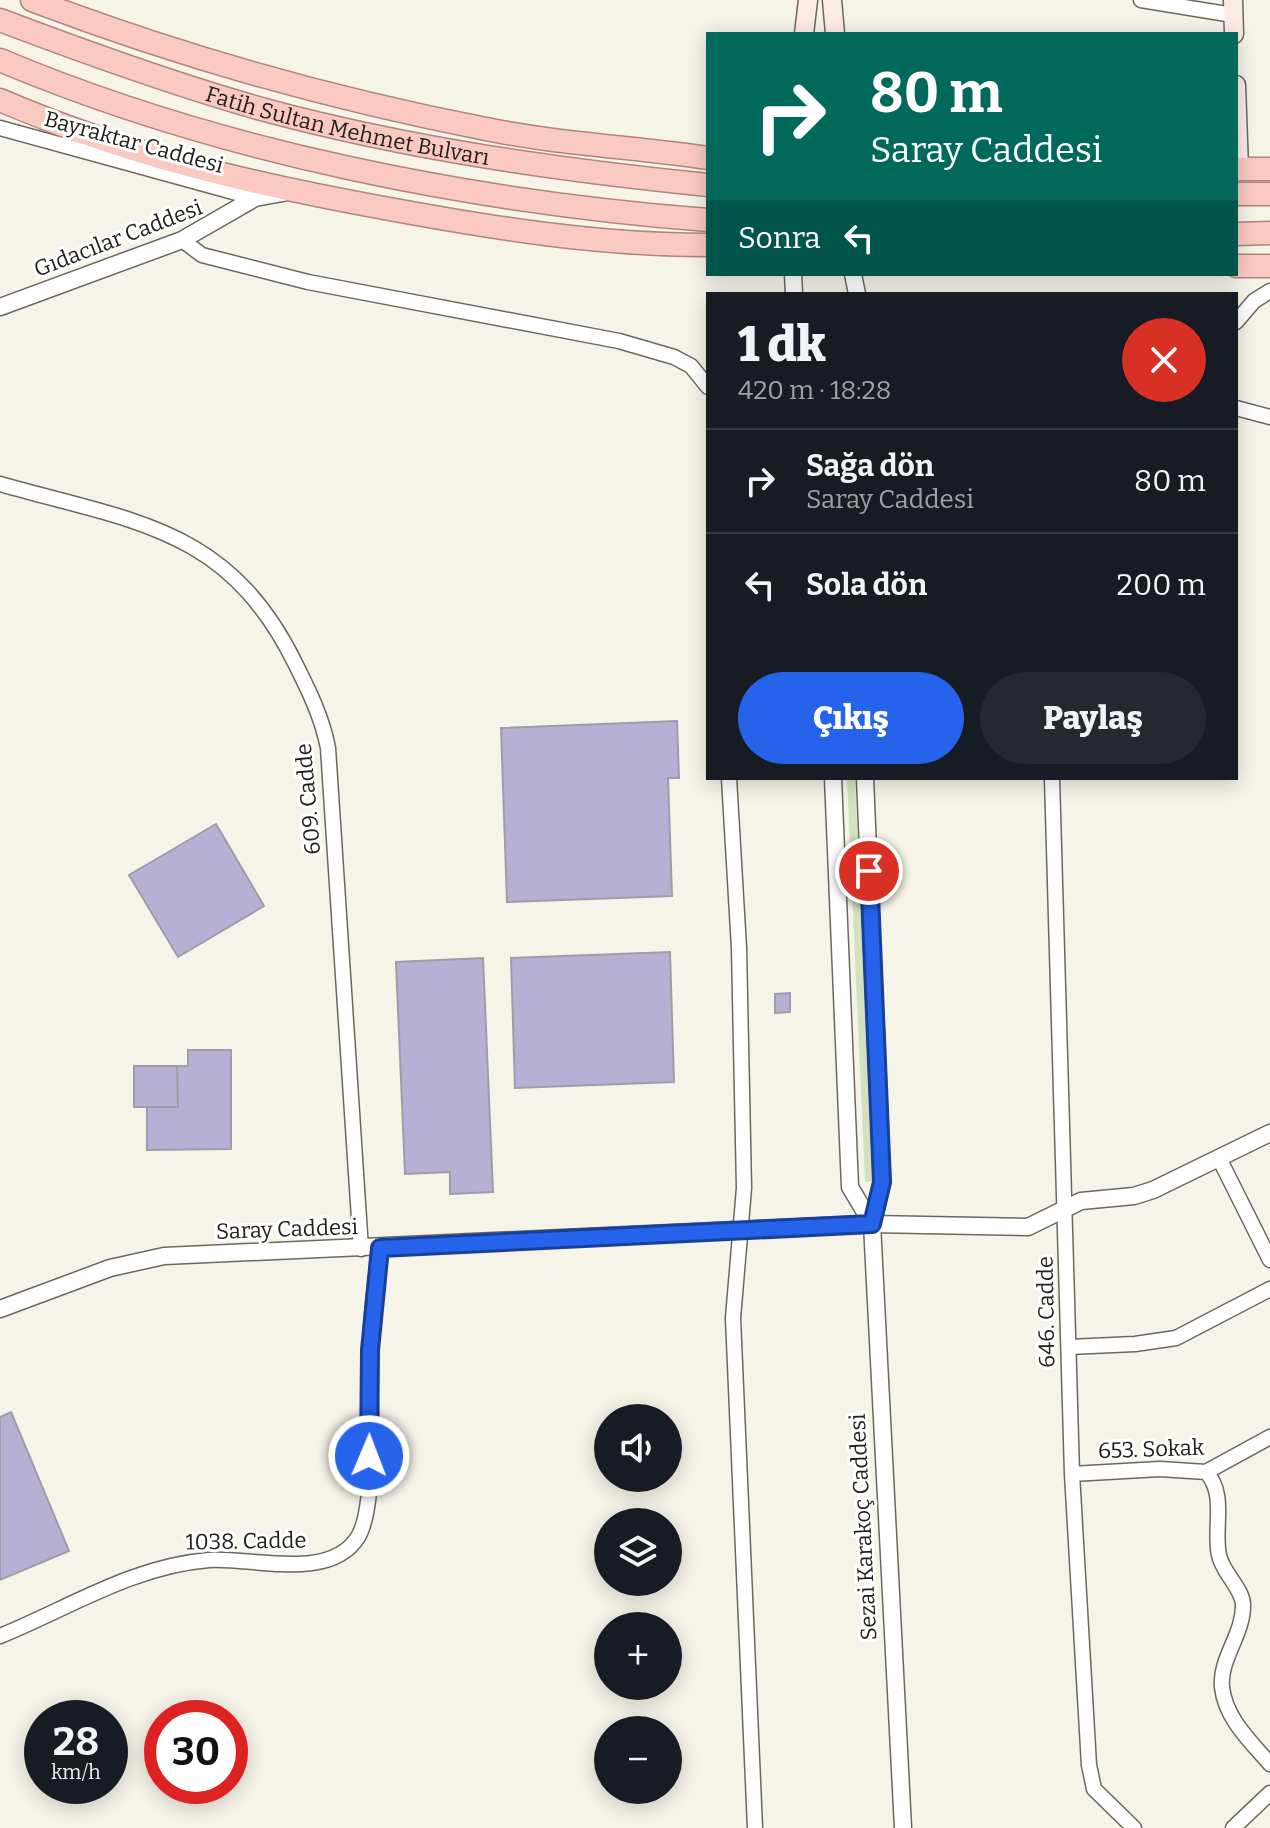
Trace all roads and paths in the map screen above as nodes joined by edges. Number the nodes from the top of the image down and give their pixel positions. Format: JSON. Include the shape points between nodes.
{"nodes":[{"id":1,"x":32,"y":0,"type":"edge"},
{"id":2,"x":808,"y":0,"type":"edge"},
{"id":3,"x":832,"y":0,"type":"edge"},
{"id":4,"x":1141,"y":0,"type":"edge"},
{"id":5,"x":1233,"y":7,"type":"edge"},
{"id":6,"x":0,"y":20,"type":"edge"},
{"id":7,"x":804,"y":32,"type":"edge"},
{"id":8,"x":835,"y":32,"type":"edge"},
{"id":9,"x":1234,"y":32,"type":"edge"},
{"id":10,"x":0,"y":60,"type":"edge"},
{"id":11,"x":0,"y":100,"type":"edge"},
{"id":12,"x":0,"y":128,"type":"edge"},
{"id":13,"x":706,"y":158,"type":"edge"},
{"id":14,"x":1238,"y":169,"type":"edge"},
{"id":15,"x":1270,"y":169,"type":"edge"},
{"id":16,"x":706,"y":185,"type":"edge"},
{"id":17,"x":294,"y":191,"type":"junction"},
{"id":18,"x":1238,"y":194,"type":"edge"},
{"id":19,"x":1270,"y":194,"type":"edge"},
{"id":20,"x":255,"y":198,"type":"junction"},
{"id":21,"x":706,"y":220,"type":"edge"},
{"id":22,"x":1270,"y":233,"type":"edge"},
{"id":23,"x":1238,"y":234,"type":"edge"},
{"id":24,"x":182,"y":240,"type":"junction"},
{"id":25,"x":706,"y":245,"type":"edge"},
{"id":26,"x":1238,"y":266,"type":"edge"},
{"id":27,"x":1270,"y":266,"type":"edge"},
{"id":28,"x":1270,"y":291,"type":"edge"},
{"id":29,"x":0,"y":307,"type":"edge"},
{"id":30,"x":1238,"y":320,"type":"edge"},
{"id":31,"x":706,"y":385,"type":"edge"},
{"id":32,"x":1238,"y":409,"type":"edge"},
{"id":33,"x":1270,"y":417,"type":"edge"},
{"id":34,"x":0,"y":484,"type":"edge"},
{"id":35,"x":729,"y":780,"type":"edge"},
{"id":36,"x":833,"y":780,"type":"edge"},
{"id":37,"x":865,"y":780,"type":"edge"},
{"id":38,"x":1052,"y":780,"type":"edge"},
{"id":39,"x":1270,"y":1133,"type":"edge"},
{"id":40,"x":1219,"y":1158,"type":"junction"},
{"id":41,"x":1066,"y":1207,"type":"junction"},
{"id":42,"x":872,"y":1224,"type":"junction"},
{"id":43,"x":739,"y":1231,"type":"junction"},
{"id":44,"x":380,"y":1248,"type":"junction"},
{"id":45,"x":361,"y":1249,"type":"junction"},
{"id":46,"x":1270,"y":1260,"type":"edge"},
{"id":47,"x":1270,"y":1289,"type":"edge"},
{"id":48,"x":0,"y":1309,"type":"edge"},
{"id":49,"x":1069,"y":1347,"type":"junction"},
{"id":50,"x":1270,"y":1437,"type":"edge"},
{"id":51,"x":1206,"y":1472,"type":"junction"},
{"id":52,"x":1072,"y":1474,"type":"junction"},
{"id":53,"x":0,"y":1636,"type":"edge"},
{"id":54,"x":1270,"y":1764,"type":"edge"},
{"id":55,"x":1270,"y":1793,"type":"edge"},
{"id":56,"x":755,"y":1828,"type":"edge"},
{"id":57,"x":903,"y":1828,"type":"edge"},
{"id":58,"x":1134,"y":1828,"type":"edge"},
{"id":59,"x":1233,"y":1828,"type":"edge"}],
"edges":[{"from":1,"to":13,"type":"highway","via":[[166,47],[327,93],[487,129]]},
{"from":2,"to":7,"type":"main road"},
{"from":3,"to":8,"type":"main road"},
{"from":4,"to":5,"type":"street"},
{"from":5,"to":9,"type":"main road"},
{"from":6,"to":16,"type":"highway","name":"Fatih Sultan Mehmet Bulvarı","via":[[179,85],[351,131],[520,163]]},
{"from":10,"to":21,"type":"highway","name":"Fatih Sultan Mehmet Bulvarı","via":[[117,107],[265,148],[493,195]]},
{"from":11,"to":17,"type":"highway","via":[[186,168]]},
{"from":12,"to":20,"type":"street","name":"Bayraktar Caddesi"},
{"from":14,"to":15,"type":"highway"},
{"from":17,"to":20,"type":"street","name":"Gıdacılar Caddesi"},
{"from":17,"to":25,"type":"highway","via":[[585,241]]},
{"from":18,"to":19,"type":"highway"},
{"from":20,"to":24,"type":"street","name":"Gıdacılar Caddesi"},
{"from":22,"to":23,"type":"highway"},
{"from":24,"to":29,"type":"street","name":"Gıdacılar Caddesi"},
{"from":24,"to":31,"type":"street","via":[[202,255],[308,282],[633,345],[691,366]]},
{"from":26,"to":27,"type":"highway"},
{"from":28,"to":30,"type":"street"},
{"from":32,"to":33,"type":"street"},
{"from":34,"to":45,"type":"street","name":"609. Cadde","via":[[173,535],[212,557],[266,613],[305,682],[323,724],[329,760]]},
{"from":35,"to":43,"type":"street","via":[[744,1188]]},
{"from":36,"to":42,"type":"street","name":"Sezai Karakoç Caddesi","via":[[850,1187]]},
{"from":37,"to":42,"type":"street","name":"Sezai Karakoç Caddesi","via":[[882,1182]]},
{"from":38,"to":41,"type":"street","name":"646. Cadde"},
{"from":39,"to":40,"type":"street","name":"Saray Caddesi"},
{"from":40,"to":41,"type":"street","name":"Saray Caddesi","via":[[1134,1196]]},
{"from":40,"to":46,"type":"street"},
{"from":41,"to":42,"type":"street","name":"Saray Caddesi","via":[[1028,1227]]},
{"from":41,"to":49,"type":"street","name":"646. Cadde"},
{"from":42,"to":43,"type":"street","name":"Saray Caddesi"},
{"from":42,"to":57,"type":"street","name":"Sezai Karakoç Caddesi"},
{"from":43,"to":44,"type":"street","name":"Saray Caddesi"},
{"from":43,"to":56,"type":"street","via":[[733,1318]]},
{"from":44,"to":45,"type":"street","name":"Saray Caddesi"},
{"from":44,"to":53,"type":"street","name":"1038. Cadde","via":[[370,1350],[369,1477],[357,1539],[339,1555],[309,1563],[213,1560],[161,1567]]},
{"from":45,"to":48,"type":"street","name":"Saray Caddesi","via":[[164,1256],[110,1268]]},
{"from":47,"to":49,"type":"street","via":[[1176,1338]]},
{"from":49,"to":52,"type":"street","name":"646. Cadde"},
{"from":50,"to":51,"type":"street","name":"653. Sokak"},
{"from":51,"to":52,"type":"street","name":"653. Sokak"},
{"from":51,"to":54,"type":"street","via":[[1217,1500],[1219,1555],[1243,1602],[1222,1687],[1236,1724]]},
{"from":52,"to":58,"type":"street","name":"646. Cadde","via":[[1091,1780]]},
{"from":55,"to":59,"type":"street"}]}
